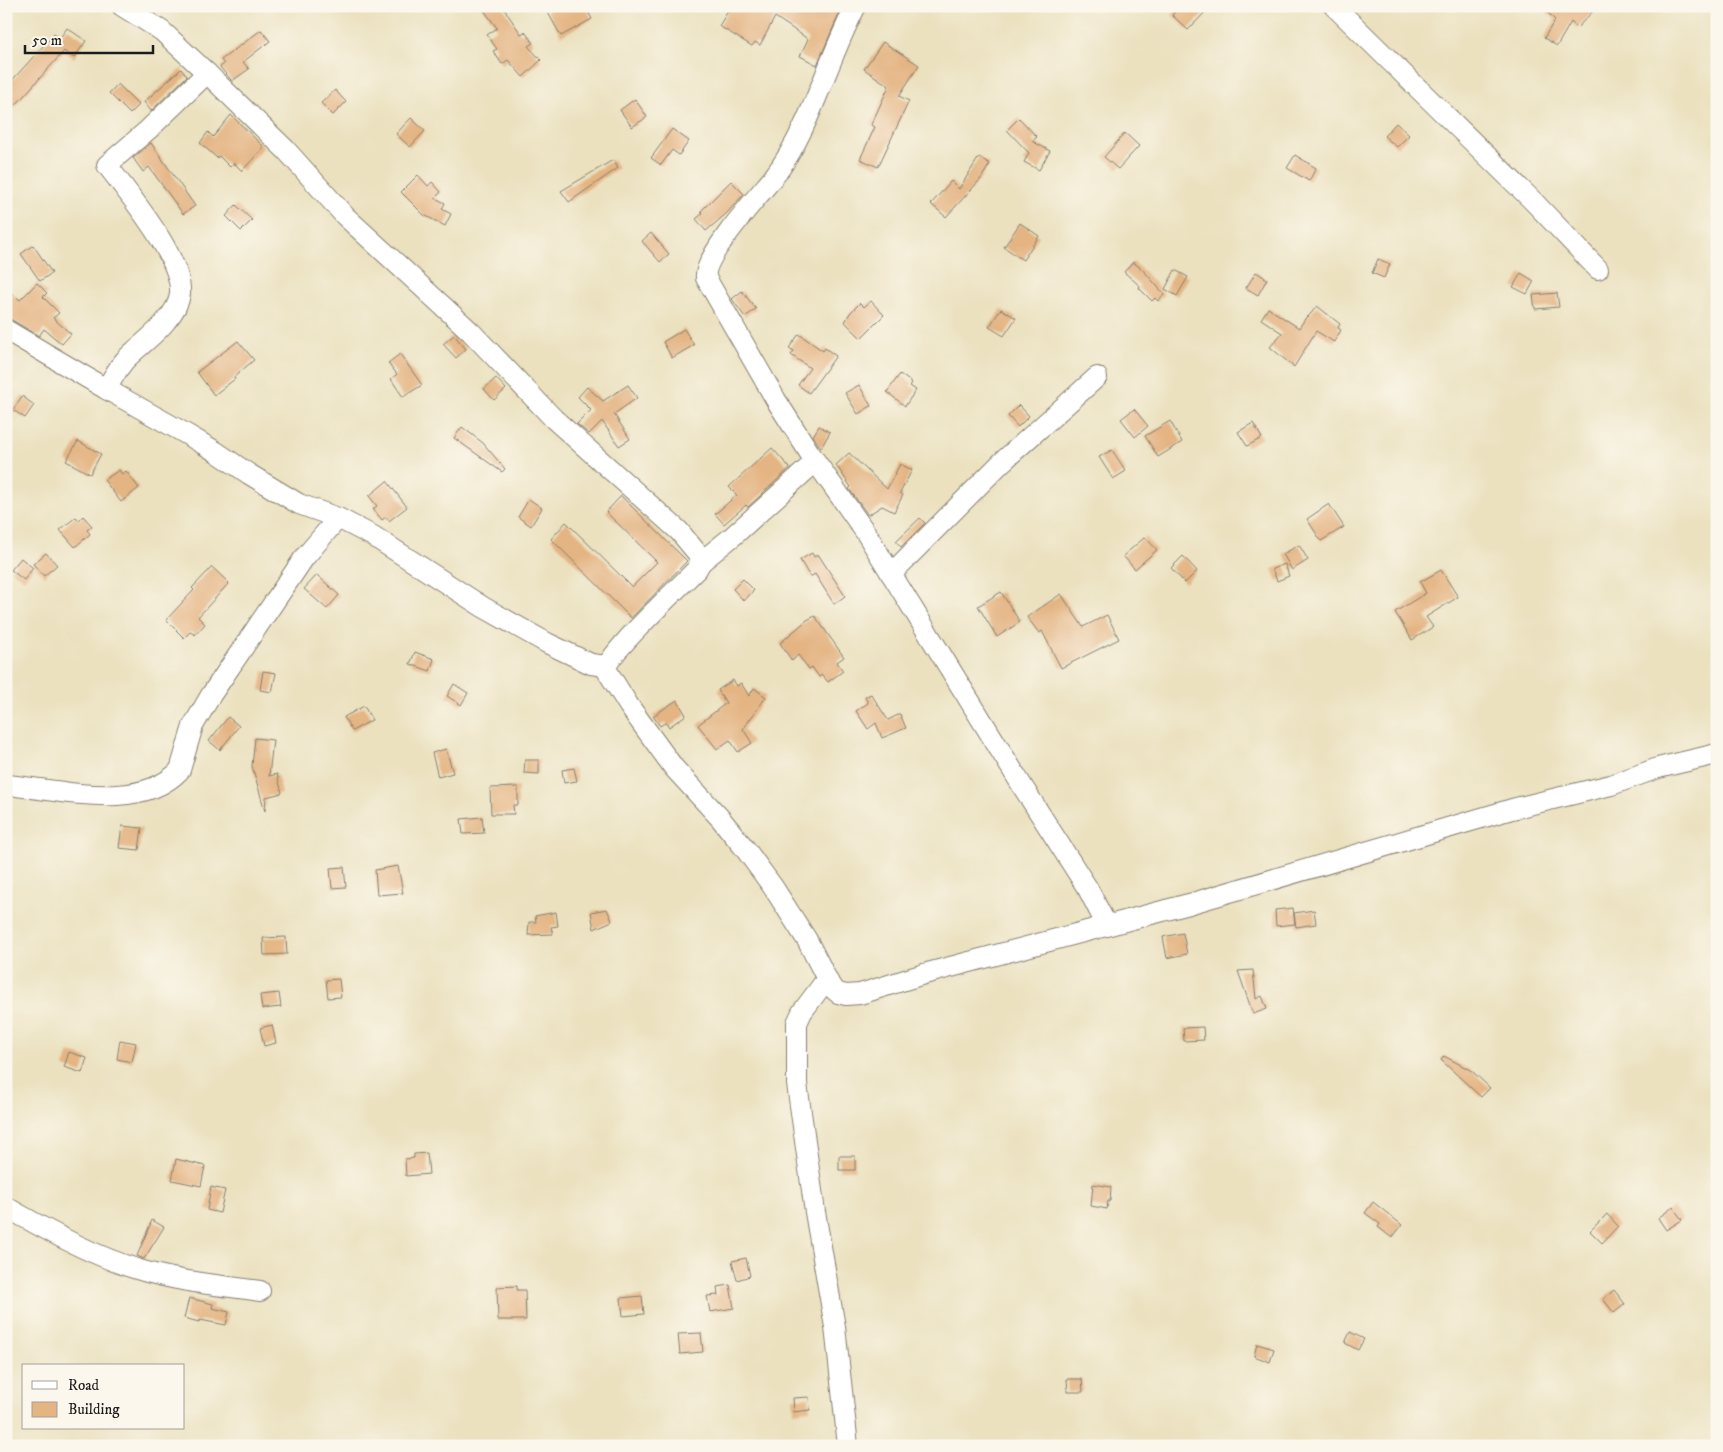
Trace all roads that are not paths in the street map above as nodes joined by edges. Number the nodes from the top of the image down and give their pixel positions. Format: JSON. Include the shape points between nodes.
{"nodes":[{"id":1,"x":122,"y":6,"type":"edge"},
{"id":2,"x":856,"y":6,"type":"edge"},
{"id":3,"x":1334,"y":6,"type":"edge"},
{"id":4,"x":208,"y":73,"type":"junction"},
{"id":5,"x":1598,"y":269,"type":"dead end"},
{"id":6,"x":6,"y":330,"type":"edge"},
{"id":7,"x":1097,"y":376,"type":"dead end"},
{"id":8,"x":106,"y":389,"type":"junction"},
{"id":9,"x":815,"y":462,"type":"junction"},
{"id":10,"x":338,"y":518,"type":"junction"},
{"id":11,"x":701,"y":562,"type":"junction"},
{"id":12,"x":891,"y":574,"type":"junction"},
{"id":13,"x":606,"y":666,"type":"junction"},
{"id":14,"x":1717,"y":754,"type":"edge"},
{"id":15,"x":6,"y":785,"type":"edge"},
{"id":16,"x":1107,"y":926,"type":"junction"},
{"id":17,"x":826,"y":980,"type":"junction"},
{"id":18,"x":6,"y":1207,"type":"edge"},
{"id":19,"x":260,"y":1291,"type":"dead end"},
{"id":20,"x":848,"y":1446,"type":"edge"}],
"edges":[{"from":1,"to":4,"type":"street","via":[[162,31]]},
{"from":2,"to":9,"type":"street","via":[[789,155],[719,247],[705,272],[708,283]]},
{"from":3,"to":5,"type":"street"},
{"from":4,"to":8,"type":"street","via":[[108,165],[161,239],[179,279],[180,294],[167,320],[128,357]]},
{"from":4,"to":11,"type":"street","via":[[286,150],[346,216],[471,332],[554,419],[679,531]]},
{"from":6,"to":8,"type":"street"},
{"from":7,"to":12,"type":"street","via":[[1001,463]]},
{"from":8,"to":10,"type":"street","via":[[300,504]]},
{"from":9,"to":11,"type":"street"},
{"from":9,"to":12,"type":"street"},
{"from":10,"to":13,"type":"street","via":[[547,643],[591,664]]},
{"from":10,"to":15,"type":"street","via":[[304,558],[210,695],[193,726],[180,770],[175,775],[156,786],[124,794],[98,795]]},
{"from":11,"to":13,"type":"street"},
{"from":12,"to":16,"type":"street","via":[[1073,864]]},
{"from":13,"to":17,"type":"street","via":[[629,706],[674,768],[720,818],[773,887],[808,940]]},
{"from":14,"to":16,"type":"street","via":[[1512,809]]},
{"from":16,"to":17,"type":"street","via":[[860,994],[838,993]]},
{"from":17,"to":20,"type":"street","via":[[797,1022],[797,1084],[835,1327]]},
{"from":18,"to":19,"type":"street","via":[[102,1256],[140,1270]]}]}
